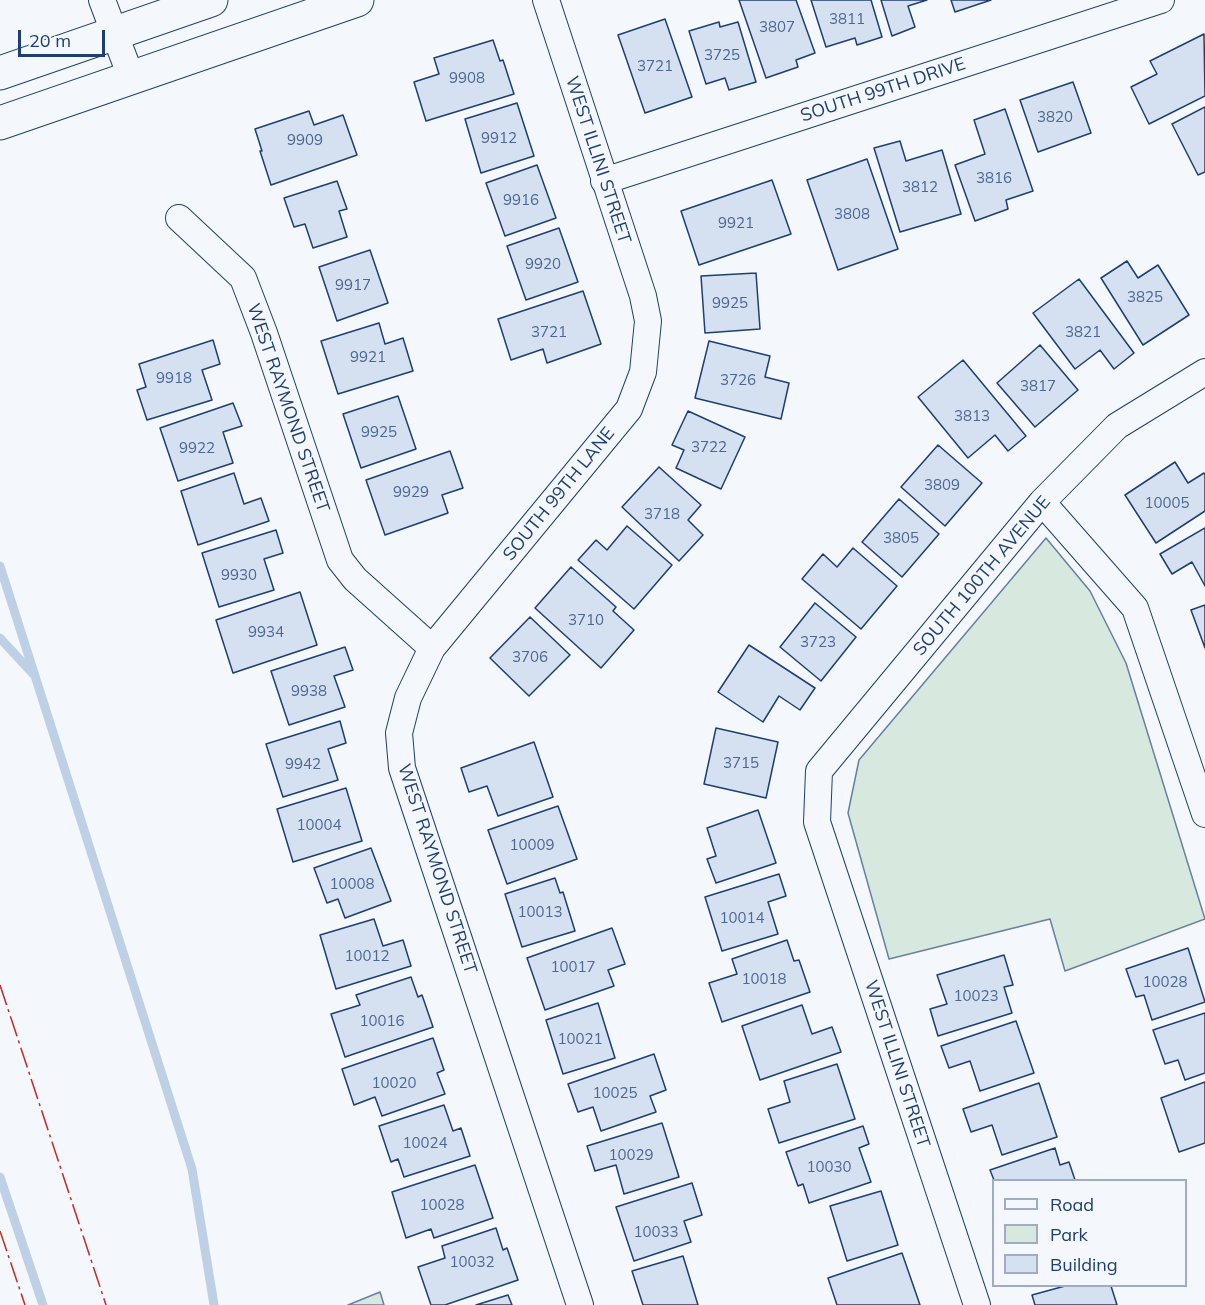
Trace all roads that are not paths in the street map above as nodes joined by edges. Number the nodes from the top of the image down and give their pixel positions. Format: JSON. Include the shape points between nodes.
{"nodes":[{"id":1,"x":102,"y":0,"type":"edge"},
{"id":2,"x":211,"y":0,"type":"edge"},
{"id":3,"x":357,"y":0,"type":"edge"},
{"id":4,"x":546,"y":0,"type":"edge"},
{"id":5,"x":1161,"y":0,"type":"edge"},
{"id":6,"x":115,"y":33,"type":"junction"},
{"id":7,"x":0,"y":74,"type":"edge"},
{"id":8,"x":131,"y":77,"type":"junction"},
{"id":9,"x":0,"y":123,"type":"edge"},
{"id":10,"x":604,"y":181,"type":"junction"},
{"id":11,"x":178,"y":218,"type":"dead end"},
{"id":12,"x":648,"y":321,"type":"joint"},
{"id":13,"x":1205,"y":372,"type":"edge"},
{"id":14,"x":1042,"y":502,"type":"junction"},
{"id":15,"x":432,"y":648,"type":"junction"},
{"id":16,"x":1205,"y":814,"type":"edge"},
{"id":17,"x":817,"y":822,"type":"joint"},
{"id":18,"x":580,"y":1305,"type":"edge"},
{"id":19,"x":977,"y":1305,"type":"edge"}],
"edges":[{"from":1,"to":6,"type":"street"},
{"from":2,"to":6,"type":"main road"},
{"from":3,"to":8,"type":"main road"},
{"from":4,"to":10,"type":"street","name":"WEST ILLINI STREET"},
{"from":5,"to":10,"type":"street","name":"SOUTH 99TH DRIVE"},
{"from":6,"to":7,"type":"main road"},
{"from":6,"to":8,"type":"street"},
{"from":8,"to":9,"type":"main road"},
{"from":10,"to":12,"type":"street","name":"WEST ILLINI STREET"},
{"from":11,"to":15,"type":"street","name":"WEST RAYMOND STREET","via":[[243,278],[340,560],[355,579]]},
{"from":12,"to":15,"type":"street","name":"SOUTH 99TH LANE","via":[[644,372],[628,409]]},
{"from":13,"to":14,"type":"street","name":"SOUTH 100TH AVENUE","via":[[1117,426]]},
{"from":14,"to":16,"type":"street","via":[[1135,608]]},
{"from":14,"to":17,"type":"street","name":"SOUTH 100TH AVENUE","via":[[819,771]]},
{"from":15,"to":18,"type":"street","name":"WEST RAYMOND STREET","via":[[408,698],[399,733],[402,768]]},
{"from":17,"to":19,"type":"street","name":"WEST ILLINI STREET"}]}
